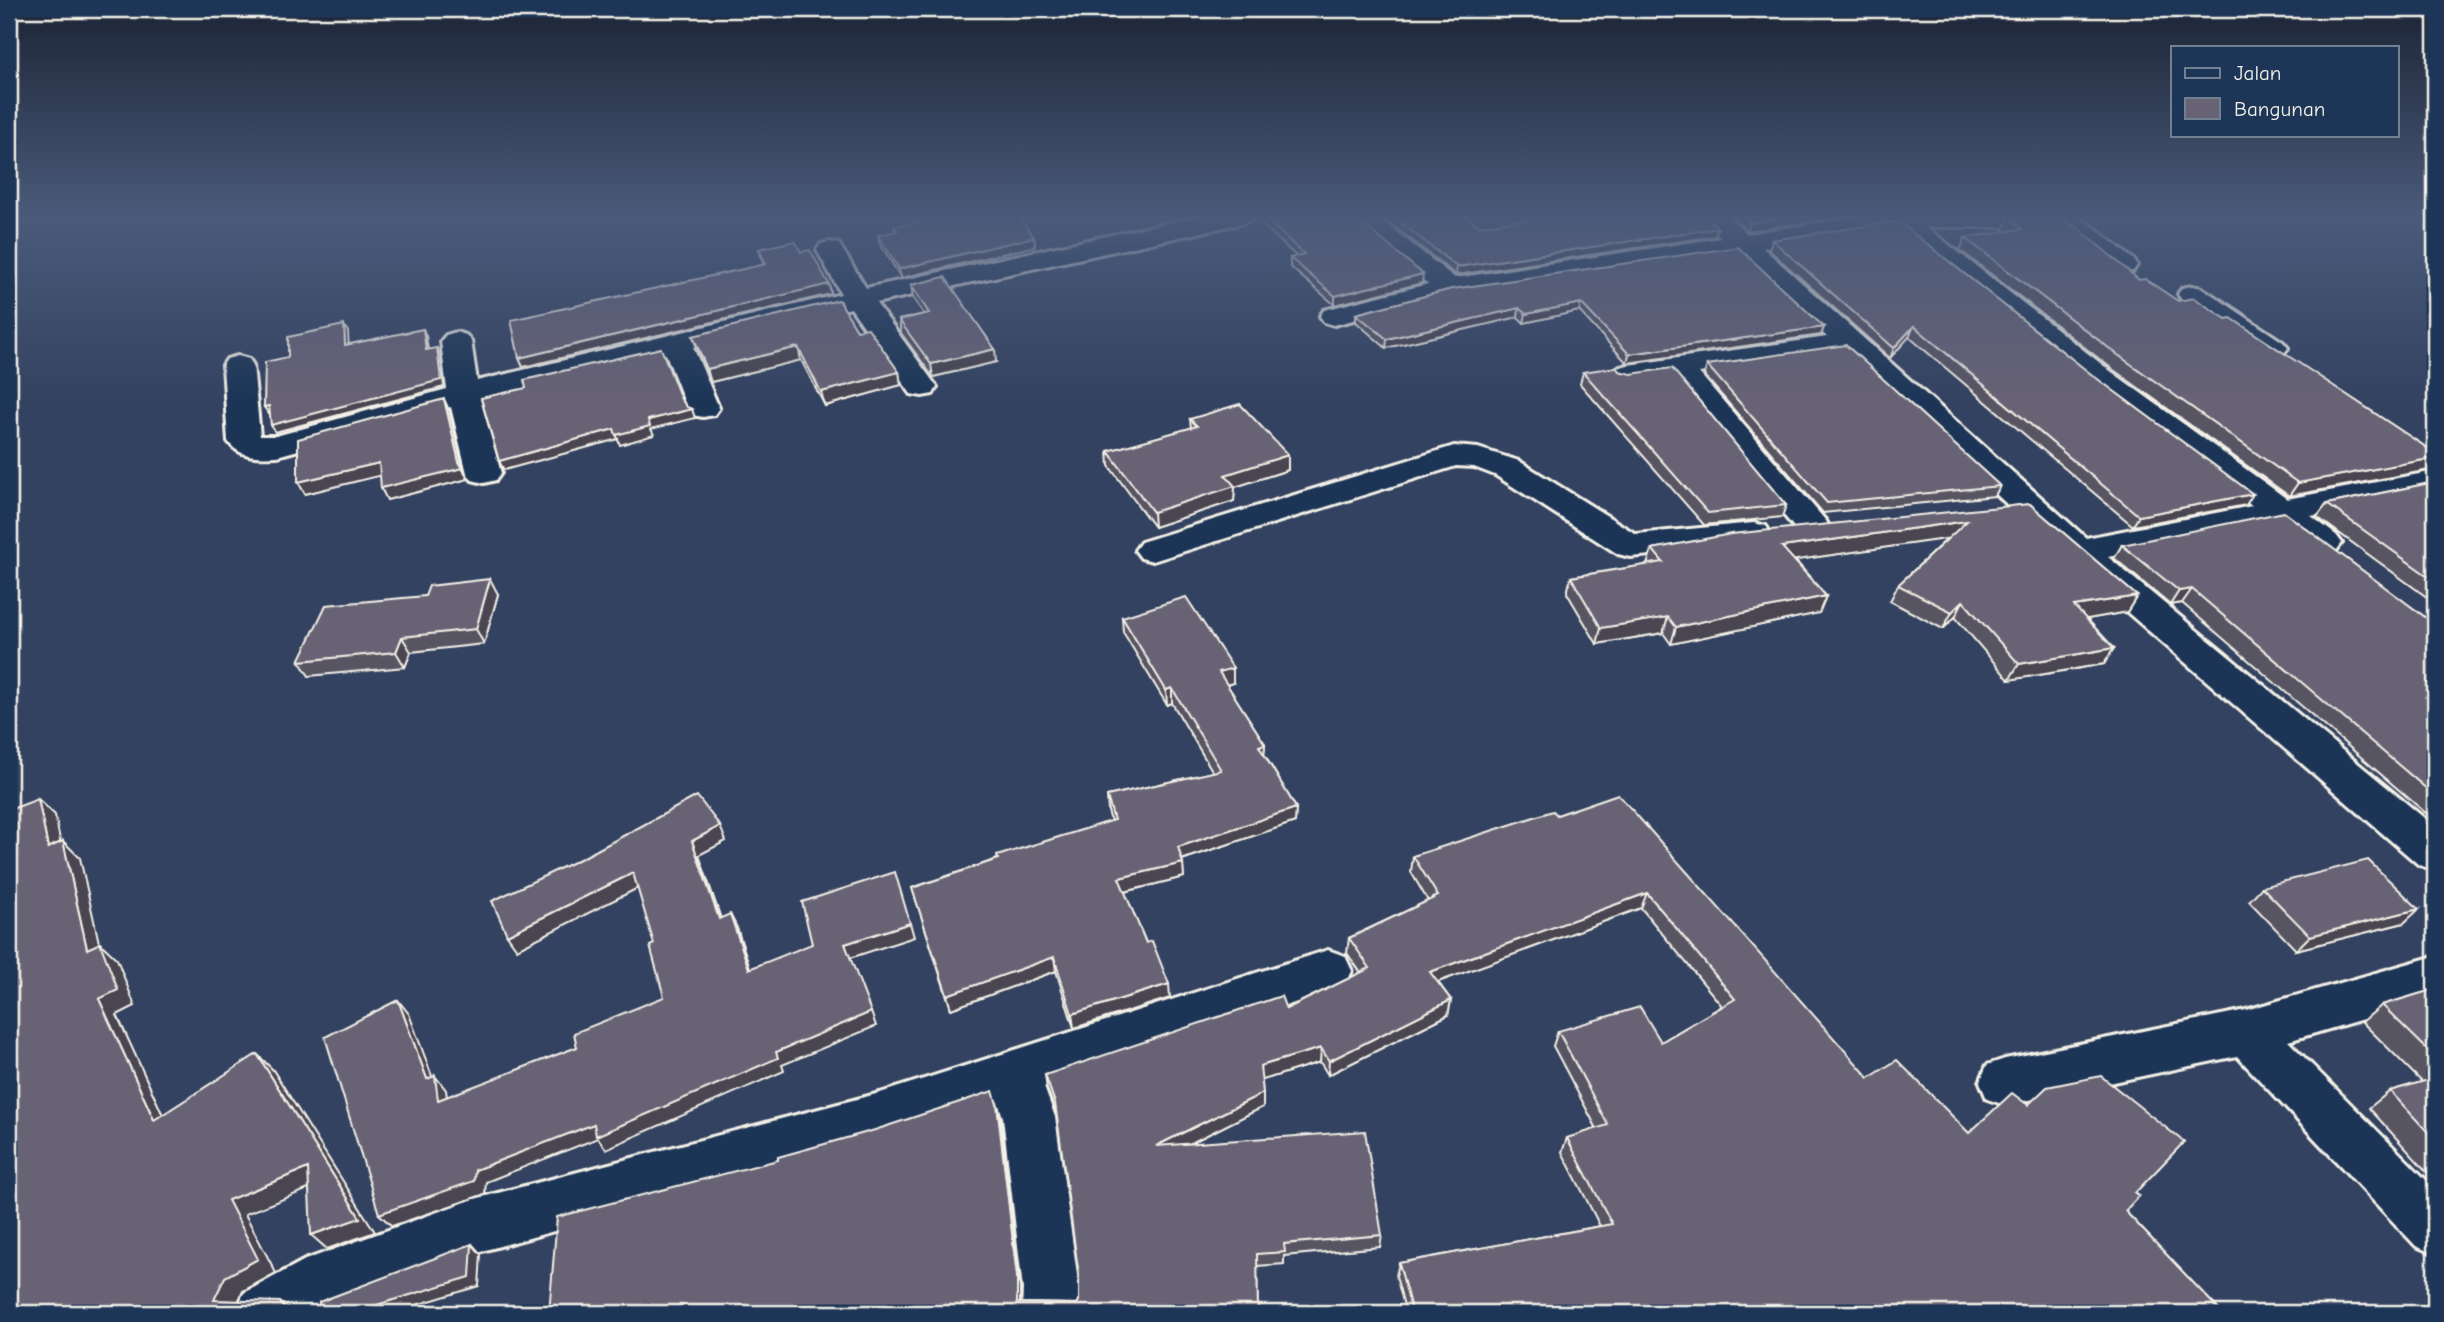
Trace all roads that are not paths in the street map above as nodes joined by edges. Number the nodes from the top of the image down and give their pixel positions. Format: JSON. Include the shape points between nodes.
{"nodes":[{"id":1,"x":846,"y":277,"type":"edge"},
{"id":2,"x":957,"y":277,"type":"edge"},
{"id":3,"x":1436,"y":277,"type":"edge"},
{"id":4,"x":1520,"y":277,"type":"edge"},
{"id":5,"x":1780,"y":277,"type":"edge"},
{"id":6,"x":1973,"y":277,"type":"edge"},
{"id":7,"x":1449,"y":287,"type":"junction"},
{"id":8,"x":2192,"y":294,"type":"dead end"},
{"id":9,"x":858,"y":298,"type":"junction"},
{"id":10,"x":1334,"y":316,"type":"dead end"},
{"id":11,"x":456,"y":341,"type":"dead end"},
{"id":12,"x":676,"y":342,"type":"junction"},
{"id":13,"x":1851,"y":342,"type":"junction"},
{"id":14,"x":2296,"y":363,"type":"edge"},
{"id":15,"x":238,"y":365,"type":"dead end"},
{"id":16,"x":1678,"y":367,"type":"junction"},
{"id":17,"x":1628,"y":374,"type":"edge"},
{"id":18,"x":922,"y":387,"type":"dead end"},
{"id":19,"x":463,"y":394,"type":"junction"},
{"id":20,"x":703,"y":408,"type":"dead end"},
{"id":21,"x":484,"y":473,"type":"dead end"},
{"id":22,"x":2435,"y":481,"type":"edge"},
{"id":23,"x":2028,"y":506,"type":"junction"},
{"id":24,"x":1988,"y":510,"type":"edge"},
{"id":25,"x":2281,"y":511,"type":"junction"},
{"id":26,"x":1153,"y":550,"type":"dead end"},
{"id":27,"x":2079,"y":551,"type":"junction"},
{"id":28,"x":2347,"y":560,"type":"edge"},
{"id":29,"x":2435,"y":852,"type":"edge"},
{"id":30,"x":1328,"y":971,"type":"dead end"},
{"id":31,"x":2435,"y":977,"type":"edge"},
{"id":32,"x":2246,"y":1032,"type":"junction"},
{"id":33,"x":1013,"y":1072,"type":"junction"},
{"id":34,"x":2005,"y":1082,"type":"dead end"},
{"id":35,"x":2435,"y":1227,"type":"edge"},
{"id":36,"x":264,"y":1313,"type":"edge"},
{"id":37,"x":1051,"y":1313,"type":"edge"}],
"edges":[{"from":1,"to":9,"type":"street"},
{"from":2,"to":9,"type":"street"},
{"from":3,"to":7,"type":"street"},
{"from":4,"to":7,"type":"street"},
{"from":5,"to":13,"type":"street"},
{"from":6,"to":25,"type":"street"},
{"from":7,"to":10,"type":"street"},
{"from":8,"to":14,"type":"street"},
{"from":9,"to":12,"type":"street"},
{"from":9,"to":18,"type":"street"},
{"from":11,"to":19,"type":"street"},
{"from":12,"to":19,"type":"street"},
{"from":12,"to":20,"type":"street"},
{"from":13,"to":16,"type":"street"},
{"from":13,"to":23,"type":"street"},
{"from":15,"to":19,"type":"street","via":[[244,442],[256,447],[303,441]]},
{"from":16,"to":17,"type":"street"},
{"from":16,"to":26,"type":"street","via":[[1827,528],[1630,545],[1507,468],[1454,456]]},
{"from":19,"to":21,"type":"street"},
{"from":22,"to":25,"type":"street"},
{"from":23,"to":24,"type":"street"},
{"from":23,"to":27,"type":"street"},
{"from":25,"to":27,"type":"street"},
{"from":25,"to":28,"type":"street"},
{"from":27,"to":29,"type":"street"},
{"from":30,"to":33,"type":"street"},
{"from":31,"to":32,"type":"street"},
{"from":32,"to":34,"type":"street"},
{"from":32,"to":35,"type":"street"},
{"from":33,"to":36,"type":"street","via":[[880,1116],[471,1227],[325,1280]]},
{"from":33,"to":37,"type":"street","via":[[1029,1117]]}]}
